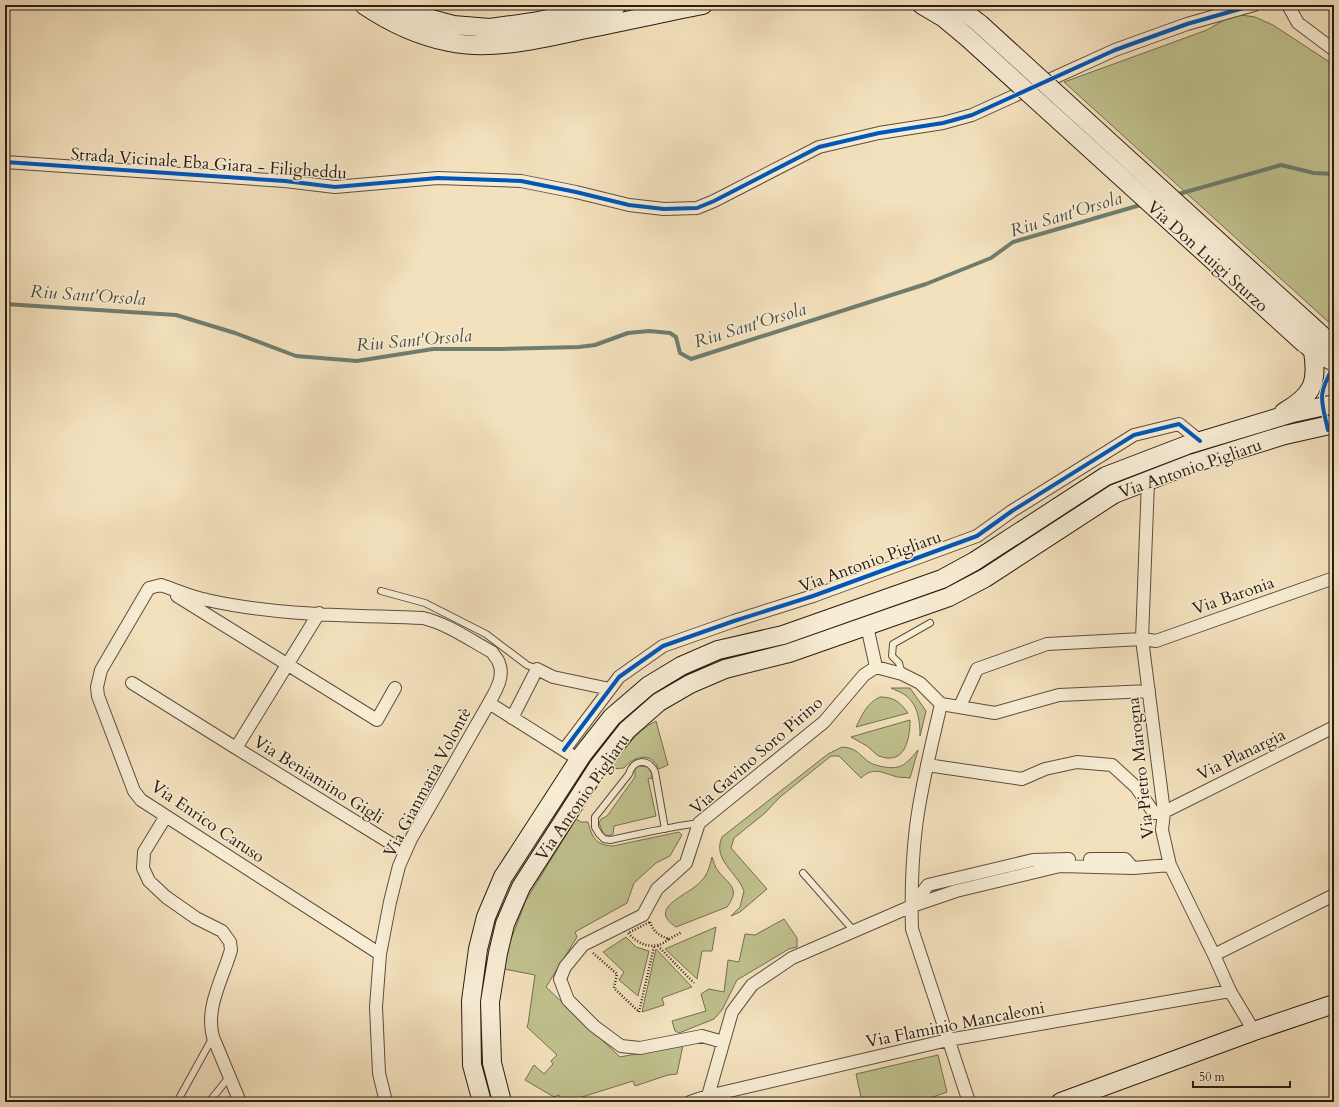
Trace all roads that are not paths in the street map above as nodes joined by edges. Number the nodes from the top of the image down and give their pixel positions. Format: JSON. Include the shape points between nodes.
{"nodes":[{"id":1,"x":364,"y":5,"type":"edge"},
{"id":2,"x":397,"y":5,"type":"edge"},
{"id":3,"x":617,"y":5,"type":"edge"},
{"id":4,"x":703,"y":5,"type":"edge"},
{"id":5,"x":922,"y":5,"type":"edge"},
{"id":6,"x":956,"y":5,"type":"edge"},
{"id":7,"x":1254,"y":5,"type":"edge"},
{"id":8,"x":1288,"y":5,"type":"edge"},
{"id":9,"x":1334,"y":50,"type":"edge"},
{"id":10,"x":5,"y":162,"type":"edge"},
{"id":11,"x":1312,"y":342,"type":"junction"},
{"id":12,"x":1334,"y":346,"type":"edge"},
{"id":13,"x":1334,"y":362,"type":"edge"},
{"id":14,"x":1334,"y":404,"type":"edge"},
{"id":15,"x":1267,"y":421,"type":"junction"},
{"id":16,"x":1334,"y":424,"type":"edge"},
{"id":17,"x":1200,"y":441,"type":"junction"},
{"id":18,"x":1148,"y":481,"type":"junction"},
{"id":19,"x":1334,"y":578,"type":"edge"},
{"id":20,"x":161,"y":585,"type":"junction"},
{"id":21,"x":381,"y":591,"type":"dead end"},
{"id":22,"x":319,"y":613,"type":"junction"},
{"id":23,"x":930,"y":622,"type":"dead end"},
{"id":24,"x":867,"y":626,"type":"junction"},
{"id":25,"x":1142,"y":639,"type":"junction"},
{"id":26,"x":288,"y":665,"type":"junction"},
{"id":27,"x":876,"y":667,"type":"junction"},
{"id":28,"x":537,"y":669,"type":"junction"},
{"id":29,"x":902,"y":674,"type":"junction"},
{"id":30,"x":132,"y":683,"type":"dead end"},
{"id":31,"x":395,"y":688,"type":"dead end"},
{"id":32,"x":610,"y":689,"type":"junction"},
{"id":33,"x":1149,"y":691,"type":"junction"},
{"id":34,"x":489,"y":703,"type":"junction"},
{"id":35,"x":941,"y":704,"type":"junction"},
{"id":36,"x":960,"y":706,"type":"junction"},
{"id":37,"x":512,"y":718,"type":"junction"},
{"id":38,"x":1334,"y":727,"type":"edge"},
{"id":39,"x":236,"y":748,"type":"junction"},
{"id":40,"x":564,"y":750,"type":"junction"},
{"id":41,"x":580,"y":760,"type":"junction"},
{"id":42,"x":927,"y":765,"type":"junction"},
{"id":43,"x":1164,"y":812,"type":"junction"},
{"id":44,"x":166,"y":816,"type":"junction"},
{"id":45,"x":699,"y":824,"type":"junction"},
{"id":46,"x":666,"y":829,"type":"junction"},
{"id":47,"x":405,"y":852,"type":"junction"},
{"id":48,"x":1170,"y":865,"type":"junction"},
{"id":49,"x":804,"y":873,"type":"dead end"},
{"id":50,"x":1334,"y":894,"type":"edge"},
{"id":51,"x":912,"y":906,"type":"junction"},
{"id":52,"x":854,"y":931,"type":"junction"},
{"id":53,"x":380,"y":954,"type":"junction"},
{"id":54,"x":1214,"y":955,"type":"junction"},
{"id":55,"x":1230,"y":991,"type":"junction"},
{"id":56,"x":1334,"y":1004,"type":"edge"},
{"id":57,"x":1254,"y":1031,"type":"junction"},
{"id":58,"x":213,"y":1036,"type":"junction"},
{"id":59,"x":948,"y":1040,"type":"junction"},
{"id":60,"x":723,"y":1042,"type":"junction"},
{"id":61,"x":230,"y":1076,"type":"junction"},
{"id":62,"x":236,"y":1099,"type":"edge"},
{"id":63,"x":709,"y":1099,"type":"edge"},
{"id":64,"x":177,"y":1102,"type":"edge"},
{"id":65,"x":209,"y":1102,"type":"edge"},
{"id":66,"x":386,"y":1102,"type":"edge"},
{"id":67,"x":482,"y":1102,"type":"edge"},
{"id":68,"x":502,"y":1102,"type":"edge"},
{"id":69,"x":690,"y":1102,"type":"edge"},
{"id":70,"x":970,"y":1102,"type":"edge"},
{"id":71,"x":1061,"y":1102,"type":"edge"}],
"edges":[{"from":1,"to":4,"type":"main road","via":[[382,18],[418,33],[450,43],[491,46]]},
{"from":2,"to":3,"type":"main road","via":[[424,17],[453,25],[490,28]]},
{"from":5,"to":11,"type":"main road","name":"Via Don Luigi Sturzo","bridge":true,"via":[[944,18],[968,38]]},
{"from":6,"to":11,"type":"main road","name":"Via Don Luigi Sturzo","bridge":true,"via":[[980,24]]},
{"from":7,"to":10,"type":"street","name":"Strada Vicinale Eba Giara - Filigheddu","via":[[1187,24],[1115,50],[972,116],[819,147],[697,208],[664,209],[629,205],[521,180],[438,178],[335,187],[277,180]]},
{"from":8,"to":9,"type":"street","via":[[1298,23]]},
{"from":11,"to":12,"type":"main road","name":"Via Don Luigi Sturzo"},
{"from":11,"to":13,"type":"main road","name":"Via Don Luigi Sturzo"},
{"from":11,"to":15,"type":"main road","via":[[1316,368],[1309,393]]},
{"from":14,"to":15,"type":"main road","name":"Via Antonio Pigliaru"},
{"from":15,"to":17,"type":"main road","name":"Via Antonio Pigliaru"},
{"from":16,"to":18,"type":"main road","name":"Via Antonio Pigliaru","via":[[1285,435],[1194,463]]},
{"from":17,"to":32,"type":"street","name":"Via Antonio Pigliaru","via":[[1179,424],[1134,435],[1012,511],[977,536],[813,596],[663,646],[619,677]]},
{"from":17,"to":41,"type":"main road","name":"Via Antonio Pigliaru","via":[[1106,476],[975,561],[942,578],[783,635],[718,650],[681,666],[648,686],[612,717]]},
{"from":18,"to":24,"type":"main road","name":"Via Antonio Pigliaru","via":[[1114,494],[992,574],[949,597]]},
{"from":18,"to":25,"type":"street","name":"Via Pietro Marogna"},
{"from":19,"to":25,"type":"street","name":"Via Baronia","via":[[1156,641]]},
{"from":20,"to":22,"type":"street","via":[[221,603],[276,611]]},
{"from":20,"to":26,"type":"street"},
{"from":20,"to":44,"type":"street","name":"Via Enrico Caruso","via":[[149,588],[101,670],[98,696],[134,791],[141,800]]},
{"from":21,"to":28,"type":"lane","via":[[425,603],[486,634]]},
{"from":22,"to":26,"type":"street","name":"Via Beniamino Gigli"},
{"from":22,"to":34,"type":"street","via":[[424,618],[444,625],[492,652],[500,664],[498,687]]},
{"from":23,"to":29,"type":"lane","via":[[893,644],[892,656],[899,663]]},
{"from":24,"to":27,"type":"street"},
{"from":24,"to":68,"type":"main road","name":"Via Antonio Pigliaru","via":[[789,653],[725,669],[690,684],[659,702],[627,730],[598,767],[521,887],[505,924],[490,1002],[492,1063]]},
{"from":25,"to":33,"type":"street","name":"Via Pietro Marogna"},
{"from":25,"to":36,"type":"street","name":"Via Baronia","via":[[1046,644],[977,669]]},
{"from":26,"to":31,"type":"street","via":[[377,720]]},
{"from":26,"to":39,"type":"street","name":"Via Beniamino Gigli"},
{"from":27,"to":29,"type":"street"},
{"from":27,"to":45,"type":"street","name":"Via Gavino Soro Pirino","via":[[864,675],[824,722]]},
{"from":28,"to":32,"type":"street","via":[[553,678]]},
{"from":28,"to":37,"type":"street"},
{"from":29,"to":35,"type":"street","via":[[920,683]]},
{"from":30,"to":39,"type":"street","name":"Via Beniamino Gigli"},
{"from":32,"to":40,"type":"street","name":"Via Antonio Pigliaru"},
{"from":33,"to":36,"type":"street","via":[[1058,695],[995,713]]},
{"from":33,"to":43,"type":"street","name":"Via Pietro Marogna"},
{"from":34,"to":37,"type":"street","name":"Via Gianmaria Volontè"},
{"from":34,"to":47,"type":"street","name":"Via Gianmaria Volontè"},
{"from":35,"to":36,"type":"street"},
{"from":35,"to":42,"type":"street"},
{"from":37,"to":40,"type":"street","name":"Via Gianmaria Volontè"},
{"from":38,"to":43,"type":"street","name":"Via Planargia"},
{"from":39,"to":47,"type":"street","name":"Via Beniamino Gigli"},
{"from":40,"to":41,"type":"street","name":"Via Gianmaria Volontè"},
{"from":41,"to":67,"type":"main road","name":"Via Antonio Pigliaru","via":[[503,877],[486,917],[478,949],[471,1001],[472,1065]]},
{"from":42,"to":43,"type":"street","via":[[1022,779],[1045,769],[1077,762],[1112,765],[1136,788],[1154,813]]},
{"from":42,"to":51,"type":"street","via":[[916,827]]},
{"from":43,"to":48,"type":"street","name":"Via Pietro Marogna","via":[[1162,830]]},
{"from":44,"to":53,"type":"street","name":"Via Enrico Caruso"},
{"from":44,"to":58,"type":"street","via":[[144,852],[142,868],[149,881],[166,897],[196,918],[222,931],[230,942],[231,950],[213,1002],[210,1026]]},
{"from":45,"to":46,"type":"lane"},
{"from":45,"to":60,"type":"street","name":"Via Gavino Soro Pirino","via":[[686,864],[656,889],[643,915],[583,945],[565,967],[560,979],[568,1000],[594,1026],[621,1046],[640,1048],[702,1036]]},
{"from":46,"to":46,"type":"lane","via":[[610,840],[604,839],[595,827],[595,817],[634,764],[640,762],[653,766]]},
{"from":47,"to":53,"type":"street","name":"Via Gianmaria Volontè","via":[[390,902]]},
{"from":48,"to":51,"type":"street","via":[[1133,868],[1060,866],[956,891]]},
{"from":48,"to":54,"type":"street","name":"Via Pietro Marogna"},
{"from":49,"to":52,"type":"lane"},
{"from":50,"to":54,"type":"street"},
{"from":51,"to":52,"type":"street"},
{"from":51,"to":59,"type":"street","via":[[912,928]]},
{"from":52,"to":60,"type":"street","via":[[792,958],[752,985],[732,1012]]},
{"from":53,"to":66,"type":"street","name":"Via Gianmaria Volontè","via":[[376,1007],[379,1073]]},
{"from":54,"to":55,"type":"street","name":"Via Pietro Marogna"},
{"from":55,"to":57,"type":"street","name":"Via Pietro Marogna"},
{"from":55,"to":59,"type":"street","name":"Via Flaminio Mancaleoni"},
{"from":56,"to":57,"type":"main road"},
{"from":57,"to":71,"type":"main road"},
{"from":58,"to":61,"type":"street"},
{"from":58,"to":64,"type":"lane"},
{"from":59,"to":63,"type":"street","name":"Via Flaminio Mancaleoni"},
{"from":59,"to":70,"type":"street"},
{"from":60,"to":63,"type":"street"},
{"from":61,"to":62,"type":"street"},
{"from":61,"to":65,"type":"lane"},
{"from":63,"to":69,"type":"street","name":"Via Flaminio Mancaleoni"}]}
